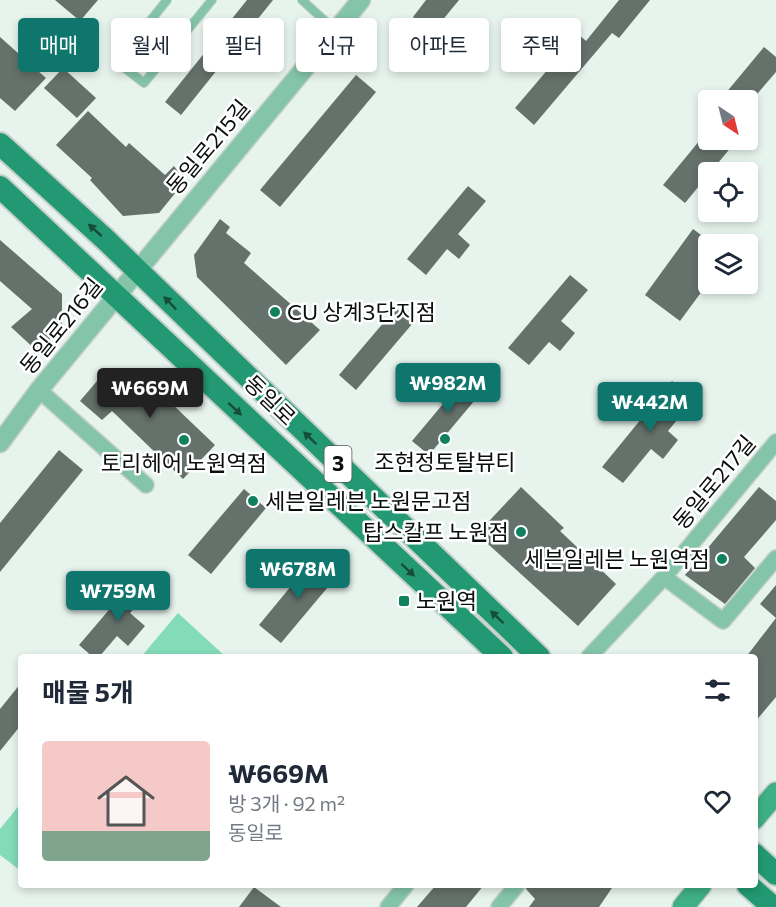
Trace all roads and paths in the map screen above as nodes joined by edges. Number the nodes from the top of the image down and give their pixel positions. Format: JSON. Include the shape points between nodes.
{"nodes":[{"id":1,"x":167,"y":0,"type":"edge"},
{"id":2,"x":212,"y":0,"type":"edge"},
{"id":3,"x":302,"y":0,"type":"edge"},
{"id":4,"x":362,"y":0,"type":"edge"},
{"id":5,"x":322,"y":18,"type":"edge"},
{"id":6,"x":347,"y":18,"type":"edge"},
{"id":7,"x":302,"y":72,"type":"edge"},
{"id":8,"x":0,"y":144,"type":"edge"},
{"id":9,"x":0,"y":187,"type":"edge"},
{"id":10,"x":138,"y":270,"type":"junction"},
{"id":11,"x":117,"y":295,"type":"junction"},
{"id":12,"x":39,"y":390,"type":"junction"},
{"id":13,"x":776,"y":442,"type":"edge"},
{"id":14,"x":0,"y":443,"type":"edge"},
{"id":15,"x":146,"y":484,"type":"dead end"},
{"id":16,"x":776,"y":558,"type":"edge"},
{"id":17,"x":664,"y":577,"type":"junction"},
{"id":18,"x":499,"y":654,"type":"edge"},
{"id":19,"x":536,"y":654,"type":"edge"},
{"id":20,"x":592,"y":654,"type":"edge"},
{"id":21,"x":776,"y":793,"type":"edge"},
{"id":22,"x":758,"y":814,"type":"edge"},
{"id":23,"x":758,"y":858,"type":"edge"},
{"id":24,"x":776,"y":874,"type":"edge"},
{"id":25,"x":404,"y":888,"type":"edge"},
{"id":26,"x":515,"y":888,"type":"edge"},
{"id":27,"x":699,"y":888,"type":"edge"},
{"id":28,"x":751,"y":888,"type":"edge"},
{"id":29,"x":388,"y":907,"type":"edge"},
{"id":30,"x":499,"y":907,"type":"edge"},
{"id":31,"x":683,"y":907,"type":"edge"},
{"id":32,"x":773,"y":907,"type":"edge"}],
"edges":[{"from":1,"to":2,"type":"lane","via":[[117,62],[144,83]]},
{"from":3,"to":5,"type":"lane"},
{"from":4,"to":6,"type":"street","name":"동일로215길"},
{"from":7,"to":10,"type":"street","name":"동일로215길"},
{"from":10,"to":8,"type":"main road","name":"동일로","number":"3","one_way":true},
{"from":9,"to":11,"type":"main road","name":"동일로","number":"3"},
{"from":10,"to":11,"type":"street","name":"동일로216길"},
{"from":19,"to":10,"type":"main road","name":"동일로","number":"3","one_way":true},
{"from":11,"to":12,"type":"street","name":"동일로216길"},
{"from":11,"to":18,"type":"main road","name":"동일로","number":"3","one_way":true,"via":[[158,338]]},
{"from":12,"to":14,"type":"street","name":"동일로216길"},
{"from":12,"to":15,"type":"street"},
{"from":13,"to":17,"type":"street","name":"동일로217길"},
{"from":16,"to":17,"type":"street","via":[[723,621]]},
{"from":17,"to":20,"type":"street","name":"동일로217길"},
{"from":21,"to":22,"type":"main road"},
{"from":23,"to":24,"type":"main road"},
{"from":25,"to":29,"type":"street"},
{"from":26,"to":30,"type":"street"},
{"from":27,"to":31,"type":"main road"},
{"from":28,"to":32,"type":"main road"}]}
